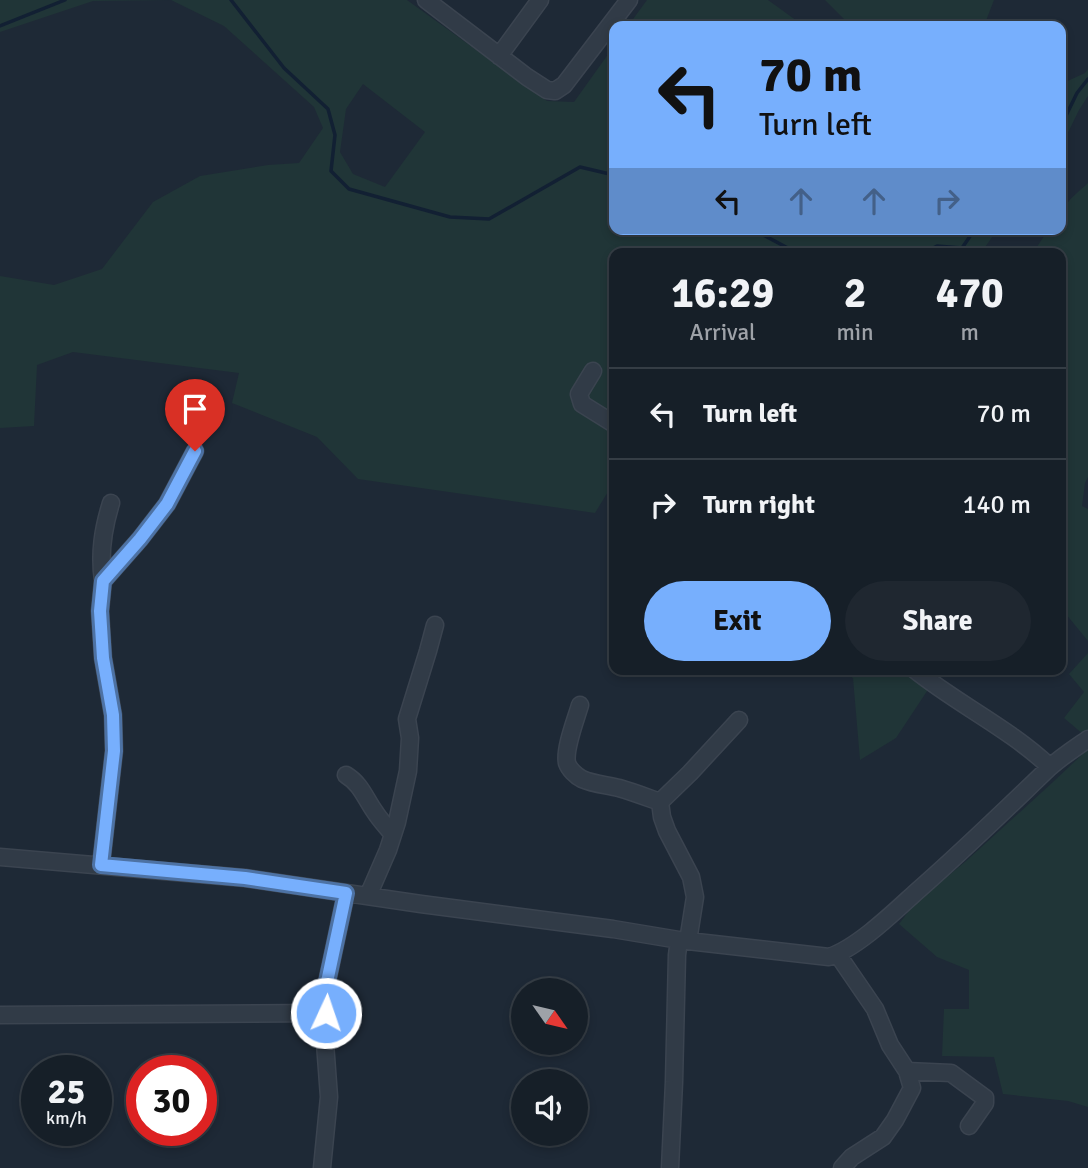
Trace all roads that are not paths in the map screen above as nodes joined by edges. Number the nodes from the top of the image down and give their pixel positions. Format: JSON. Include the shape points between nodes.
{"nodes":[{"id":1,"x":426,"y":0,"type":"edge"},
{"id":2,"x":540,"y":0,"type":"edge"},
{"id":3,"x":629,"y":0,"type":"edge"},
{"id":4,"x":613,"y":21,"type":"edge"},
{"id":5,"x":609,"y":26,"type":"edge"},
{"id":6,"x":499,"y":56,"type":"junction"},
{"id":7,"x":593,"y":371,"type":"dead end"},
{"id":8,"x":609,"y":421,"type":"edge"},
{"id":9,"x":195,"y":451,"type":"dead end"},
{"id":10,"x":111,"y":503,"type":"dead end"},
{"id":11,"x":103,"y":581,"type":"junction"},
{"id":12,"x":435,"y":625,"type":"dead end"},
{"id":13,"x":922,"y":675,"type":"edge"},
{"id":14,"x":580,"y":705,"type":"dead end"},
{"id":15,"x":739,"y":720,"type":"dead end"},
{"id":16,"x":1088,"y":739,"type":"edge"},
{"id":17,"x":1050,"y":767,"type":"junction"},
{"id":18,"x":346,"y":775,"type":"dead end"},
{"id":19,"x":660,"y":802,"type":"junction"},
{"id":20,"x":393,"y":835,"type":"junction"},
{"id":21,"x":0,"y":857,"type":"edge"},
{"id":22,"x":101,"y":865,"type":"junction"},
{"id":23,"x":346,"y":893,"type":"junction"},
{"id":24,"x":368,"y":896,"type":"junction"},
{"id":25,"x":684,"y":941,"type":"junction"},
{"id":26,"x":838,"y":955,"type":"junction"},
{"id":27,"x":326,"y":1013,"type":"junction"},
{"id":28,"x":0,"y":1015,"type":"edge"},
{"id":29,"x":907,"y":1071,"type":"junction"},
{"id":30,"x":969,"y":1126,"type":"dead end"},
{"id":31,"x":322,"y":1168,"type":"edge"},
{"id":32,"x":670,"y":1168,"type":"edge"},
{"id":33,"x":842,"y":1168,"type":"edge"}],
"edges":[{"from":1,"to":6,"type":"street"},
{"from":2,"to":6,"type":"street"},
{"from":3,"to":4,"type":"street"},
{"from":5,"to":6,"type":"street","via":[[555,91]]},
{"from":7,"to":8,"type":"street","via":[[579,394],[582,404]]},
{"from":9,"to":11,"type":"street","via":[[167,504]]},
{"from":10,"to":11,"type":"street","via":[[103,528]]},
{"from":11,"to":22,"type":"street","via":[[103,658],[114,751]]},
{"from":12,"to":20,"type":"street","via":[[407,719],[408,771]]},
{"from":13,"to":17,"type":"street"},
{"from":14,"to":19,"type":"street","via":[[568,751],[572,772],[589,782]]},
{"from":15,"to":19,"type":"street"},
{"from":16,"to":17,"type":"street"},
{"from":17,"to":26,"type":"street","via":[[883,923]]},
{"from":18,"to":20,"type":"street","via":[[363,791]]},
{"from":19,"to":25,"type":"street","via":[[695,897]]},
{"from":20,"to":24,"type":"street"},
{"from":21,"to":22,"type":"street"},
{"from":22,"to":23,"type":"street"},
{"from":23,"to":24,"type":"street"},
{"from":23,"to":27,"type":"street","via":[[327,982]]},
{"from":24,"to":25,"type":"street"},
{"from":25,"to":26,"type":"street","via":[[821,957]]},
{"from":25,"to":32,"type":"street"},
{"from":26,"to":29,"type":"street","via":[[875,1009]]},
{"from":27,"to":28,"type":"street"},
{"from":27,"to":31,"type":"street","via":[[329,1097]]},
{"from":29,"to":30,"type":"street","via":[[951,1073],[980,1093],[985,1103]]},
{"from":29,"to":33,"type":"street","via":[[912,1091],[895,1120],[883,1137]]}]}
